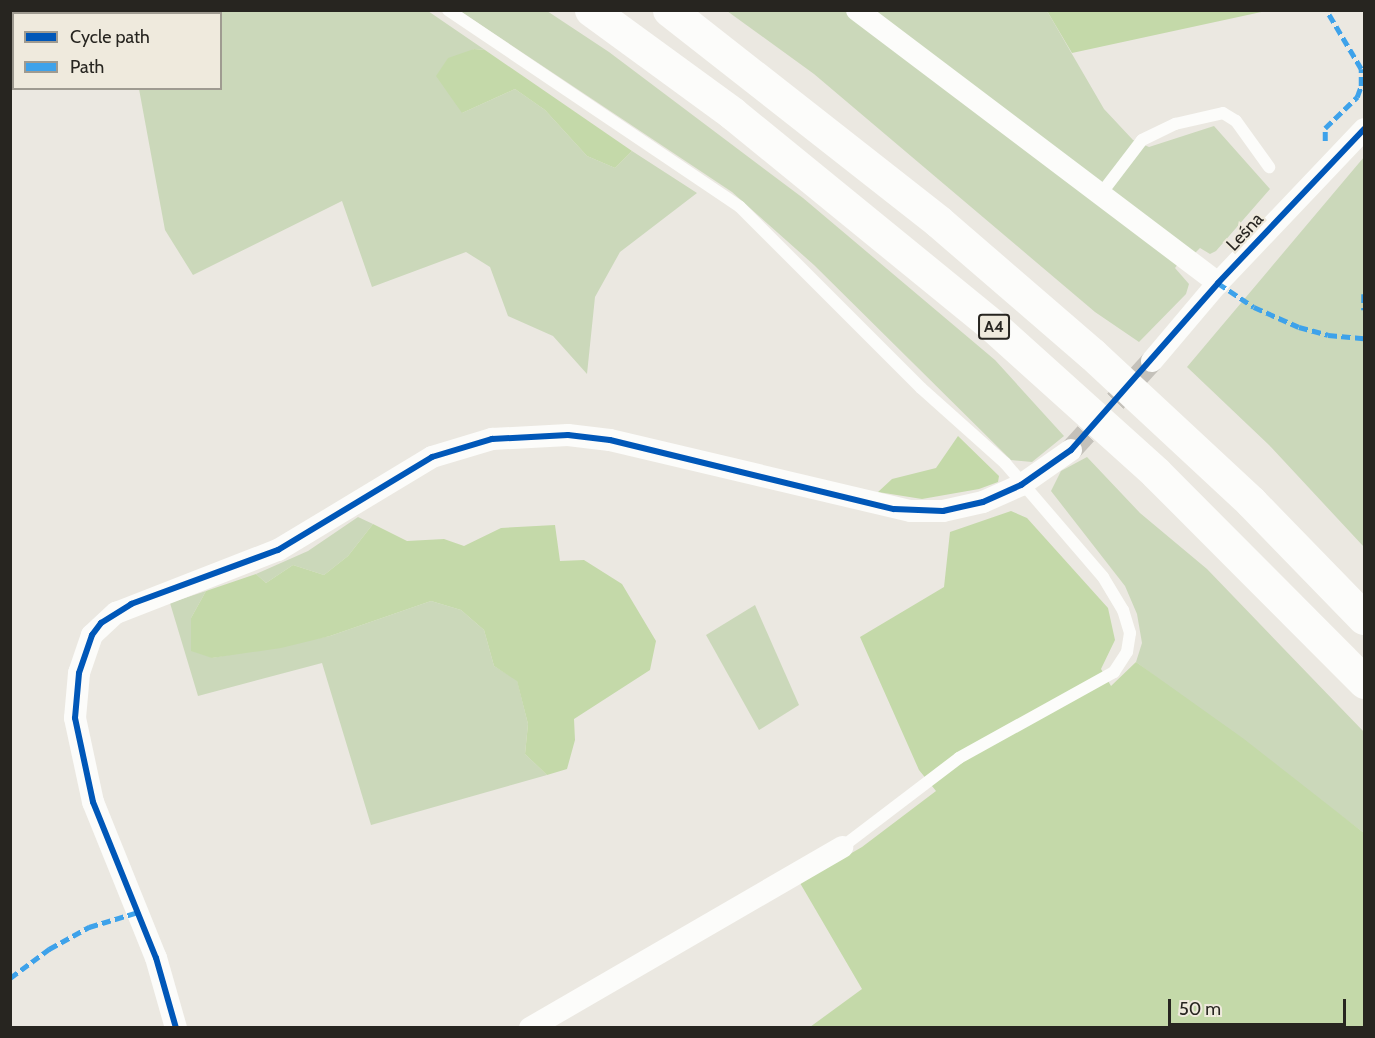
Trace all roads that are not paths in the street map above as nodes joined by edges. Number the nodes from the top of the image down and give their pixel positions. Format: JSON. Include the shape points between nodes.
{"nodes":[{"id":1,"x":448,"y":10,"type":"edge"},
{"id":2,"x":591,"y":10,"type":"edge"},
{"id":3,"x":669,"y":10,"type":"edge"},
{"id":4,"x":857,"y":10,"type":"edge"},
{"id":5,"x":1365,"y":129,"type":"edge"},
{"id":6,"x":1269,"y":167,"type":"dead end"},
{"id":7,"x":1100,"y":195,"type":"junction"},
{"id":8,"x":1218,"y":283,"type":"junction"},
{"id":9,"x":1152,"y":361,"type":"tunnel mouth"},
{"id":10,"x":1071,"y":450,"type":"tunnel mouth"},
{"id":11,"x":1022,"y":485,"type":"junction"},
{"id":12,"x":1365,"y":618,"type":"edge"},
{"id":13,"x":1365,"y":682,"type":"edge"},
{"id":14,"x":842,"y":847,"type":"joint"},
{"id":15,"x":176,"y":1028,"type":"edge"},
{"id":16,"x":530,"y":1028,"type":"edge"}],
"edges":[{"from":1,"to":11,"type":"lane","via":[[740,207],[921,388],[1005,463]]},
{"from":2,"to":13,"type":"highway","number":"A4","via":[[758,133],[993,326],[1156,473]]},
{"from":3,"to":12,"type":"highway","number":"A4","via":[[939,222],[1092,354],[1251,502]]},
{"from":4,"to":7,"type":"street"},
{"from":5,"to":8,"type":"street","name":"Leśna"},
{"from":6,"to":7,"type":"lane","via":[[1236,121],[1223,113],[1175,124],[1142,140]]},
{"from":7,"to":8,"type":"street"},
{"from":8,"to":9,"type":"street","name":"Leśna"},
{"from":10,"to":11,"type":"street"},
{"from":11,"to":14,"type":"lane","via":[[1115,592],[1131,633],[1127,651],[1114,672],[959,758]]},
{"from":11,"to":15,"type":"street","via":[[967,507],[911,511],[610,440],[519,435],[432,457],[278,550],[116,613],[92,635],[79,673],[75,718],[93,802],[156,958]]},
{"from":14,"to":16,"type":"street"}]}
